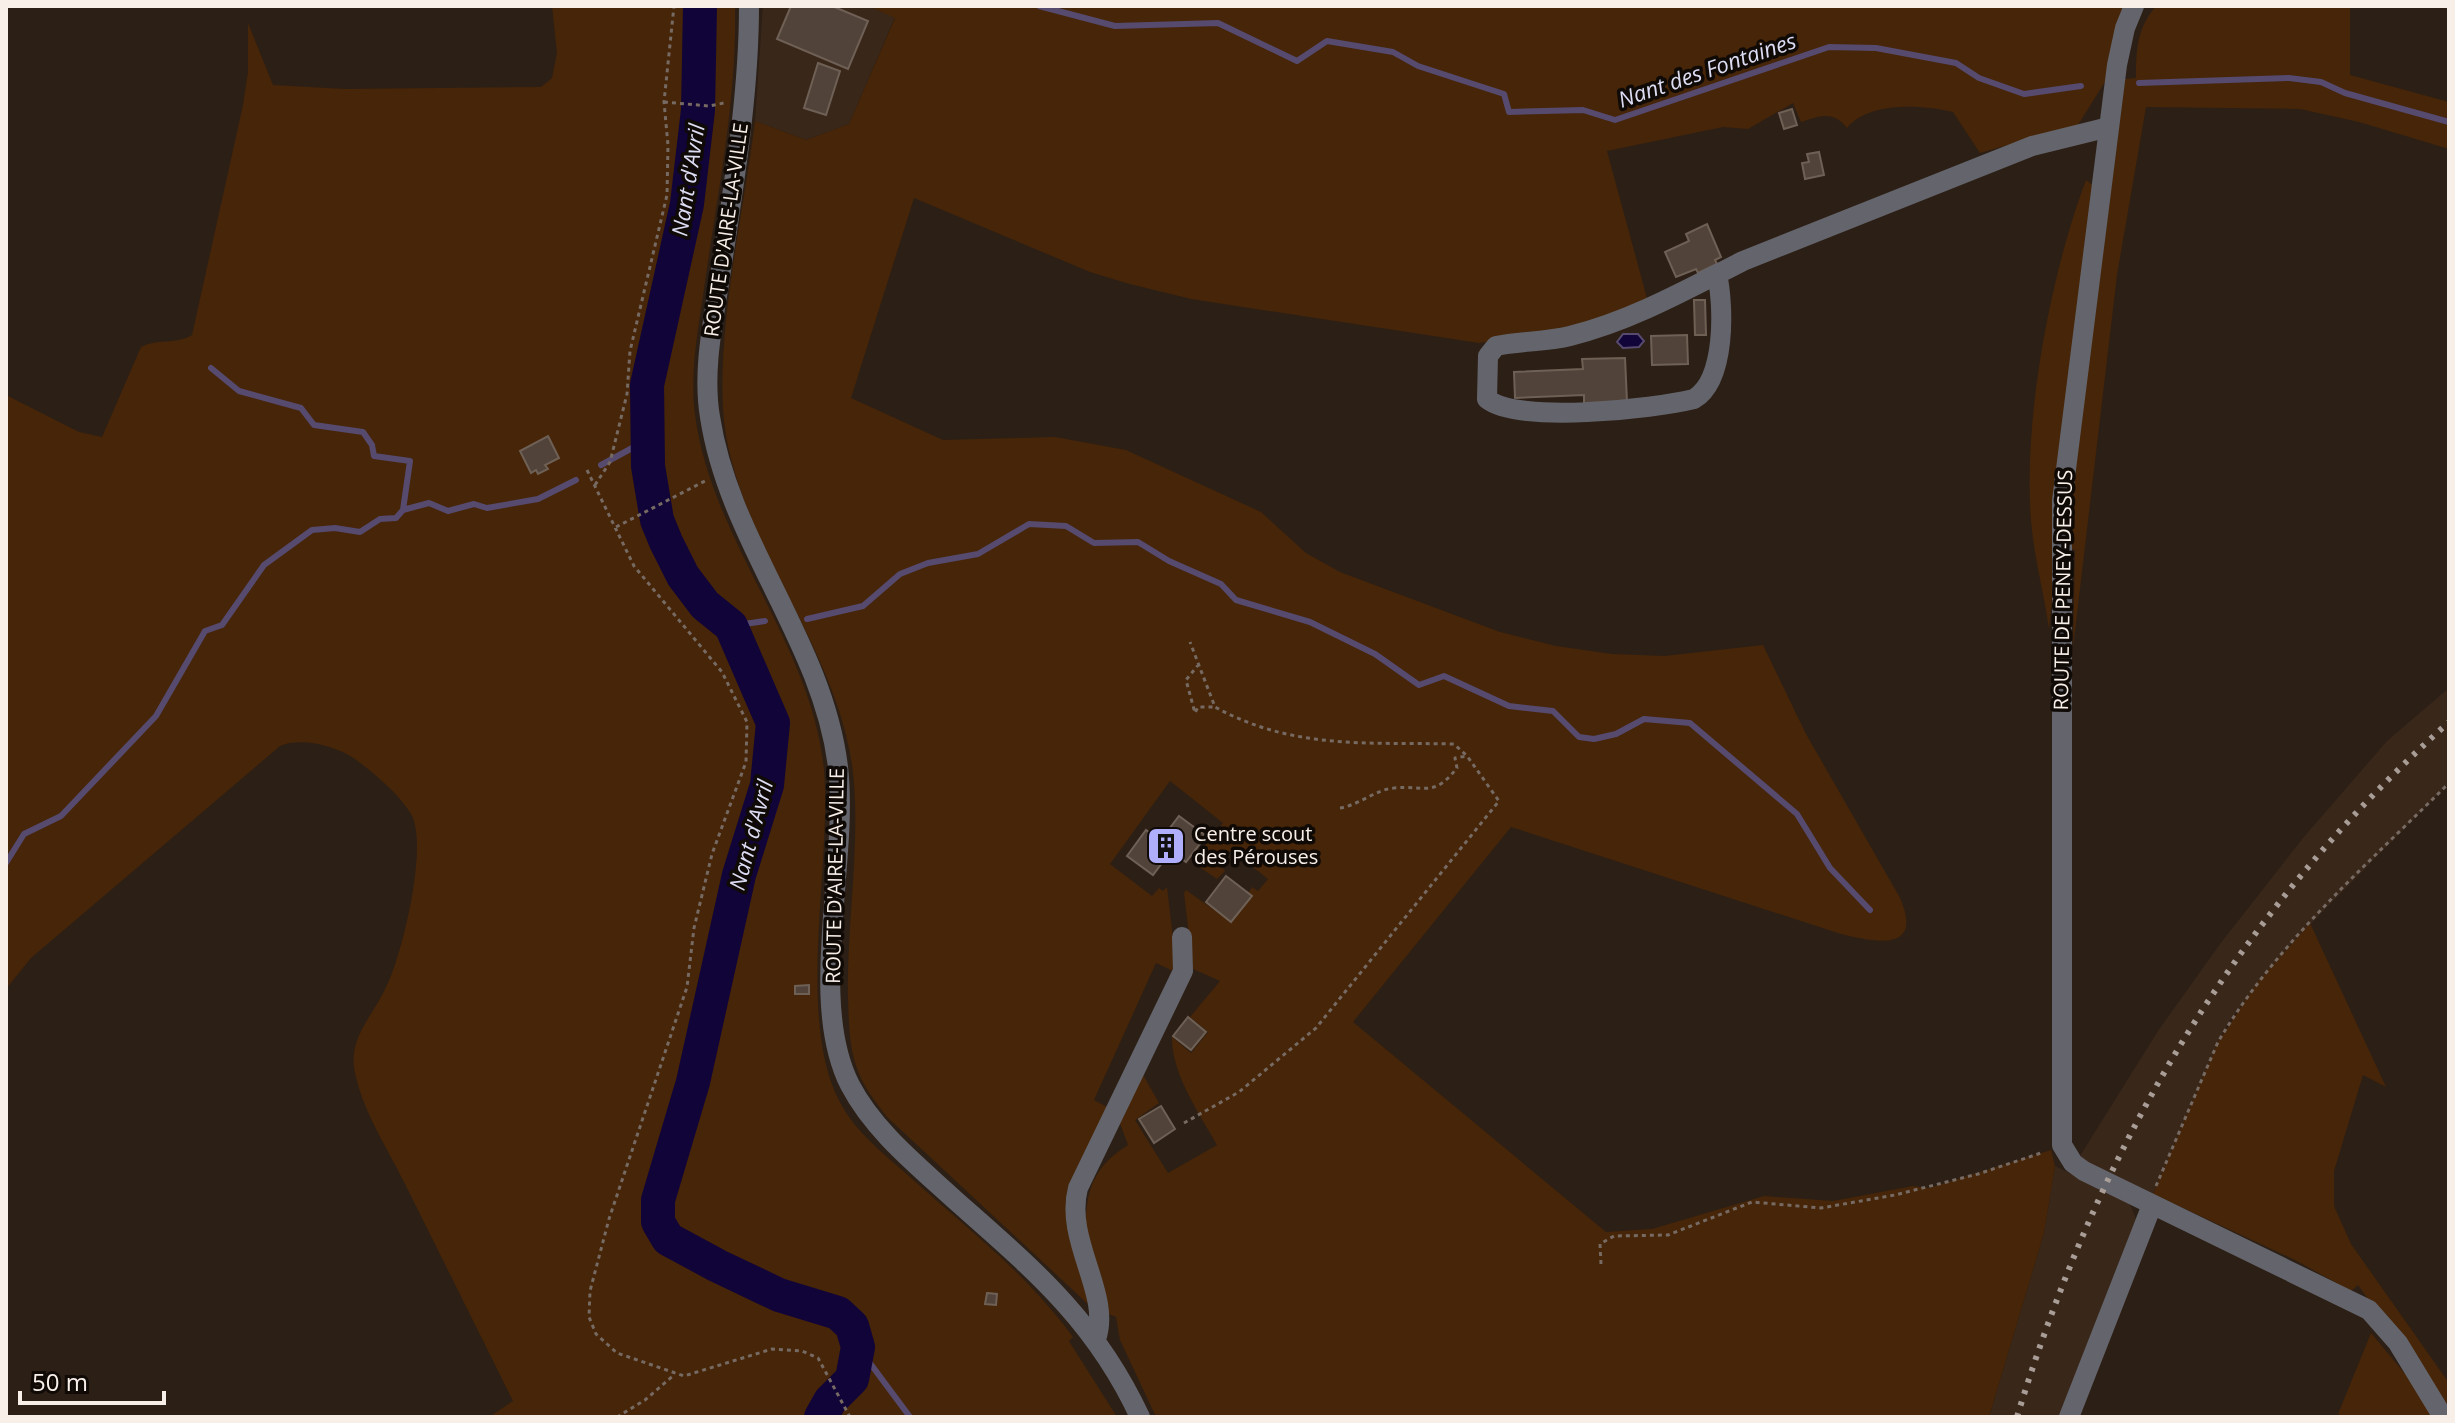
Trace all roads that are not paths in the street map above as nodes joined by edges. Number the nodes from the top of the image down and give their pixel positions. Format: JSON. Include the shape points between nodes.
{"nodes":[{"id":1,"x":749,"y":6,"type":"edge"},
{"id":2,"x":2134,"y":6,"type":"edge"},
{"id":3,"x":2109,"y":127,"type":"junction"},
{"id":4,"x":1717,"y":274,"type":"junction"},
{"id":5,"x":1182,"y":937,"type":"dead end"},
{"id":6,"x":2152,"y":1205,"type":"junction"},
{"id":7,"x":1096,"y":1339,"type":"junction"},
{"id":8,"x":1140,"y":1417,"type":"edge"},
{"id":9,"x":2069,"y":1417,"type":"edge"},
{"id":10,"x":2443,"y":1417,"type":"edge"}],
"edges":[{"from":1,"to":7,"type":"street","name":"ROUTE D'AIRE-LA-VILLE","via":[[744,99],[707,392],[723,473],[832,733],[839,795],[833,976],[839,1053],[859,1101],[881,1129],[1046,1282]]},
{"from":2,"to":3,"type":"street","name":"ROUTE DE PENEY-DESSUS","via":[[2121,46]]},
{"from":3,"to":4,"type":"street","via":[[2032,146]]},
{"from":3,"to":6,"type":"street","name":"ROUTE DE PENEY-DESSUS","via":[[2062,501],[2062,1145],[2084,1171]]},
{"from":4,"to":4,"type":"street","via":[[1670,299],[1573,336],[1496,346],[1488,356],[1487,399],[1499,408],[1541,413],[1694,399],[1705,391],[1718,351],[1723,304]]},
{"from":5,"to":7,"type":"street","via":[[1183,971],[1073,1204],[1076,1235],[1102,1323]]},
{"from":6,"to":9,"type":"street"},
{"from":6,"to":10,"type":"street","via":[[2369,1310],[2398,1343]]},
{"from":7,"to":8,"type":"street","name":"ROUTE D'AIRE-LA-VILLE"}]}
